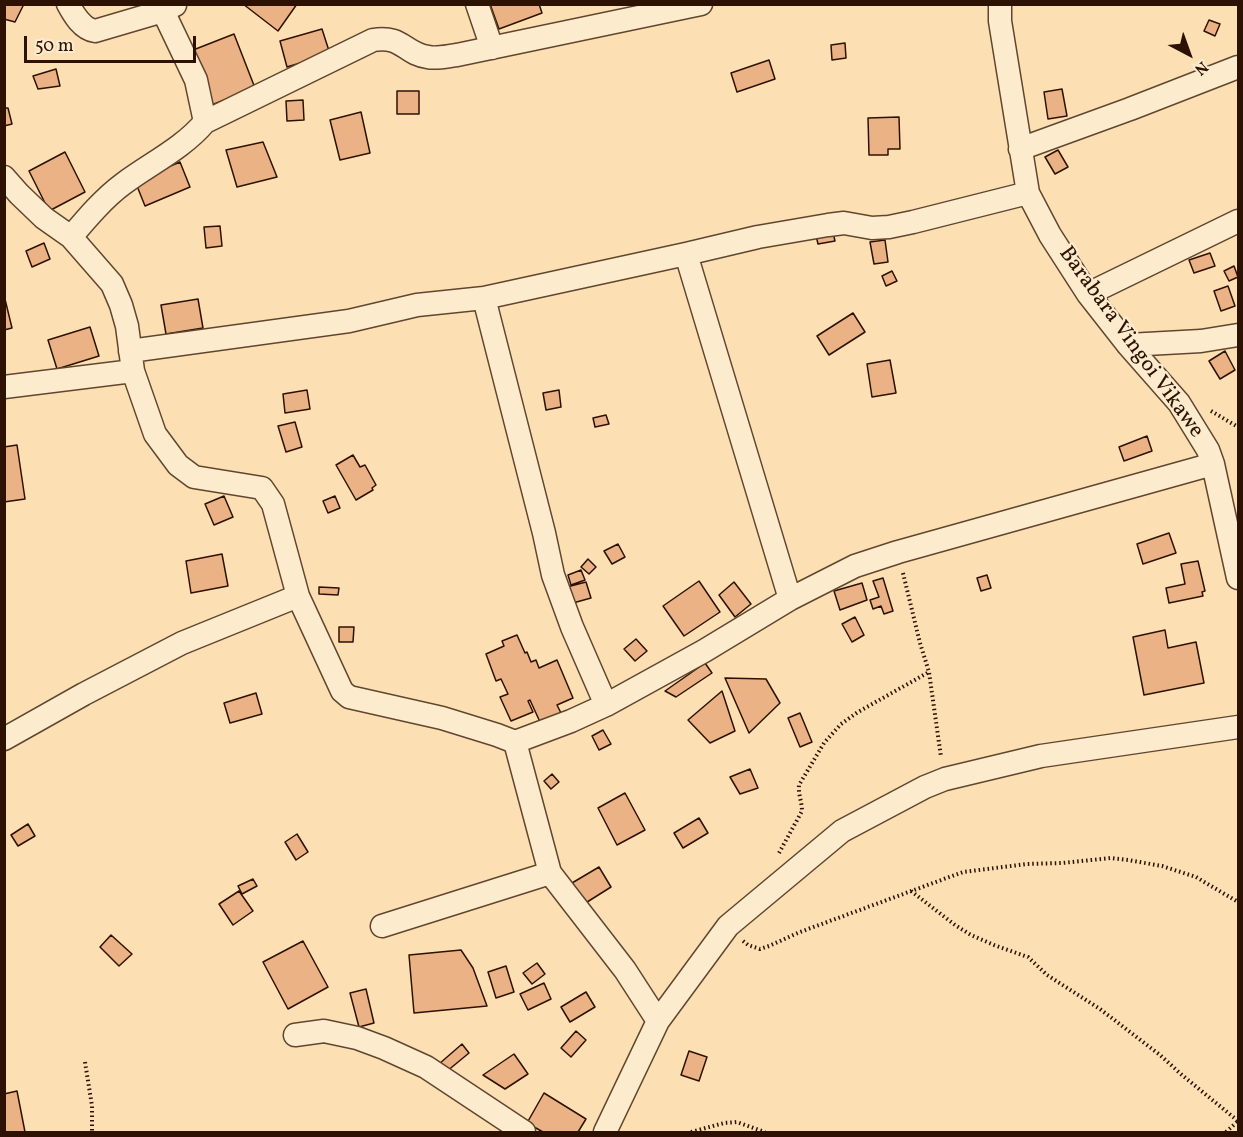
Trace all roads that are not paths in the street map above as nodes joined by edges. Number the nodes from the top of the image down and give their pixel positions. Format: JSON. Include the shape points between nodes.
{"nodes":[{"id":1,"x":68,"y":4,"type":"edge"},
{"id":2,"x":477,"y":4,"type":"edge"},
{"id":3,"x":701,"y":4,"type":"edge"},
{"id":4,"x":1000,"y":4,"type":"edge"},
{"id":5,"x":170,"y":8,"type":"edge"},
{"id":6,"x":492,"y":48,"type":"junction"},
{"id":7,"x":1239,"y":67,"type":"edge"},
{"id":8,"x":205,"y":122,"type":"junction"},
{"id":9,"x":1020,"y":149,"type":"junction"},
{"id":10,"x":4,"y":177,"type":"edge"},
{"id":11,"x":1028,"y":193,"type":"junction"},
{"id":12,"x":1239,"y":221,"type":"edge"},
{"id":13,"x":71,"y":237,"type":"junction"},
{"id":14,"x":686,"y":254,"type":"junction"},
{"id":15,"x":1088,"y":294,"type":"junction"},
{"id":16,"x":484,"y":298,"type":"junction"},
{"id":17,"x":1239,"y":335,"type":"edge"},
{"id":18,"x":1128,"y":345,"type":"junction"},
{"id":19,"x":132,"y":361,"type":"junction"},
{"id":20,"x":4,"y":387,"type":"edge"},
{"id":21,"x":1213,"y":464,"type":"junction"},
{"id":22,"x":1239,"y":578,"type":"edge"},
{"id":23,"x":298,"y":596,"type":"junction"},
{"id":24,"x":790,"y":599,"type":"junction"},
{"id":25,"x":606,"y":705,"type":"junction"},
{"id":26,"x":1239,"y":727,"type":"edge"},
{"id":27,"x":4,"y":739,"type":"edge"},
{"id":28,"x":515,"y":742,"type":"junction"},
{"id":29,"x":550,"y":873,"type":"junction"},
{"id":30,"x":382,"y":926,"type":"dead end"},
{"id":31,"x":658,"y":1021,"type":"junction"},
{"id":32,"x":295,"y":1035,"type":"dead end"},
{"id":33,"x":524,"y":1132,"type":"edge"},
{"id":34,"x":605,"y":1132,"type":"edge"}],
"edges":[{"from":1,"to":5,"type":"street","via":[[84,26],[95,31]]},
{"from":2,"to":6,"type":"street"},
{"from":3,"to":6,"type":"street"},
{"from":4,"to":9,"type":"street","name":"Barabara Vingoi Vikawe"},
{"from":5,"to":8,"type":"street","via":[[196,80]]},
{"from":6,"to":8,"type":"street","via":[[428,58],[394,40],[373,40]]},
{"from":7,"to":9,"type":"street"},
{"from":8,"to":13,"type":"street","via":[[178,148],[121,185]]},
{"from":9,"to":11,"type":"street","name":"Barabara Vingoi Vikawe"},
{"from":10,"to":13,"type":"street","via":[[44,218]]},
{"from":11,"to":14,"type":"street","via":[[913,222],[872,228],[844,223]]},
{"from":11,"to":15,"type":"street","name":"Barabara Vingoi Vikawe"},
{"from":12,"to":15,"type":"street"},
{"from":13,"to":19,"type":"street","via":[[112,284],[124,316]]},
{"from":14,"to":16,"type":"street"},
{"from":14,"to":24,"type":"street"},
{"from":15,"to":18,"type":"street","name":"Barabara Vingoi Vikawe"},
{"from":16,"to":19,"type":"street","via":[[417,305]]},
{"from":16,"to":25,"type":"street","via":[[553,575]]},
{"from":17,"to":18,"type":"street"},
{"from":18,"to":21,"type":"street","name":"Barabara Vingoi Vikawe","via":[[1179,403]]},
{"from":19,"to":20,"type":"street"},
{"from":19,"to":23,"type":"street","via":[[155,434],[178,465],[194,477],[262,488],[273,504]]},
{"from":21,"to":22,"type":"street","name":"Barabara Vingoi Vikawe"},
{"from":21,"to":24,"type":"street","via":[[898,552],[855,566]]},
{"from":23,"to":27,"type":"street","via":[[183,643]]},
{"from":23,"to":28,"type":"street","via":[[342,691],[349,697],[442,718]]},
{"from":24,"to":25,"type":"street"},
{"from":25,"to":28,"type":"street"},
{"from":26,"to":31,"type":"street","via":[[1041,756],[925,787],[842,831],[728,926]]},
{"from":28,"to":29,"type":"street"},
{"from":29,"to":30,"type":"street"},
{"from":29,"to":31,"type":"street","via":[[625,970]]},
{"from":31,"to":34,"type":"street"},
{"from":32,"to":33,"type":"street","via":[[324,1031],[384,1048],[426,1067]]}]}
